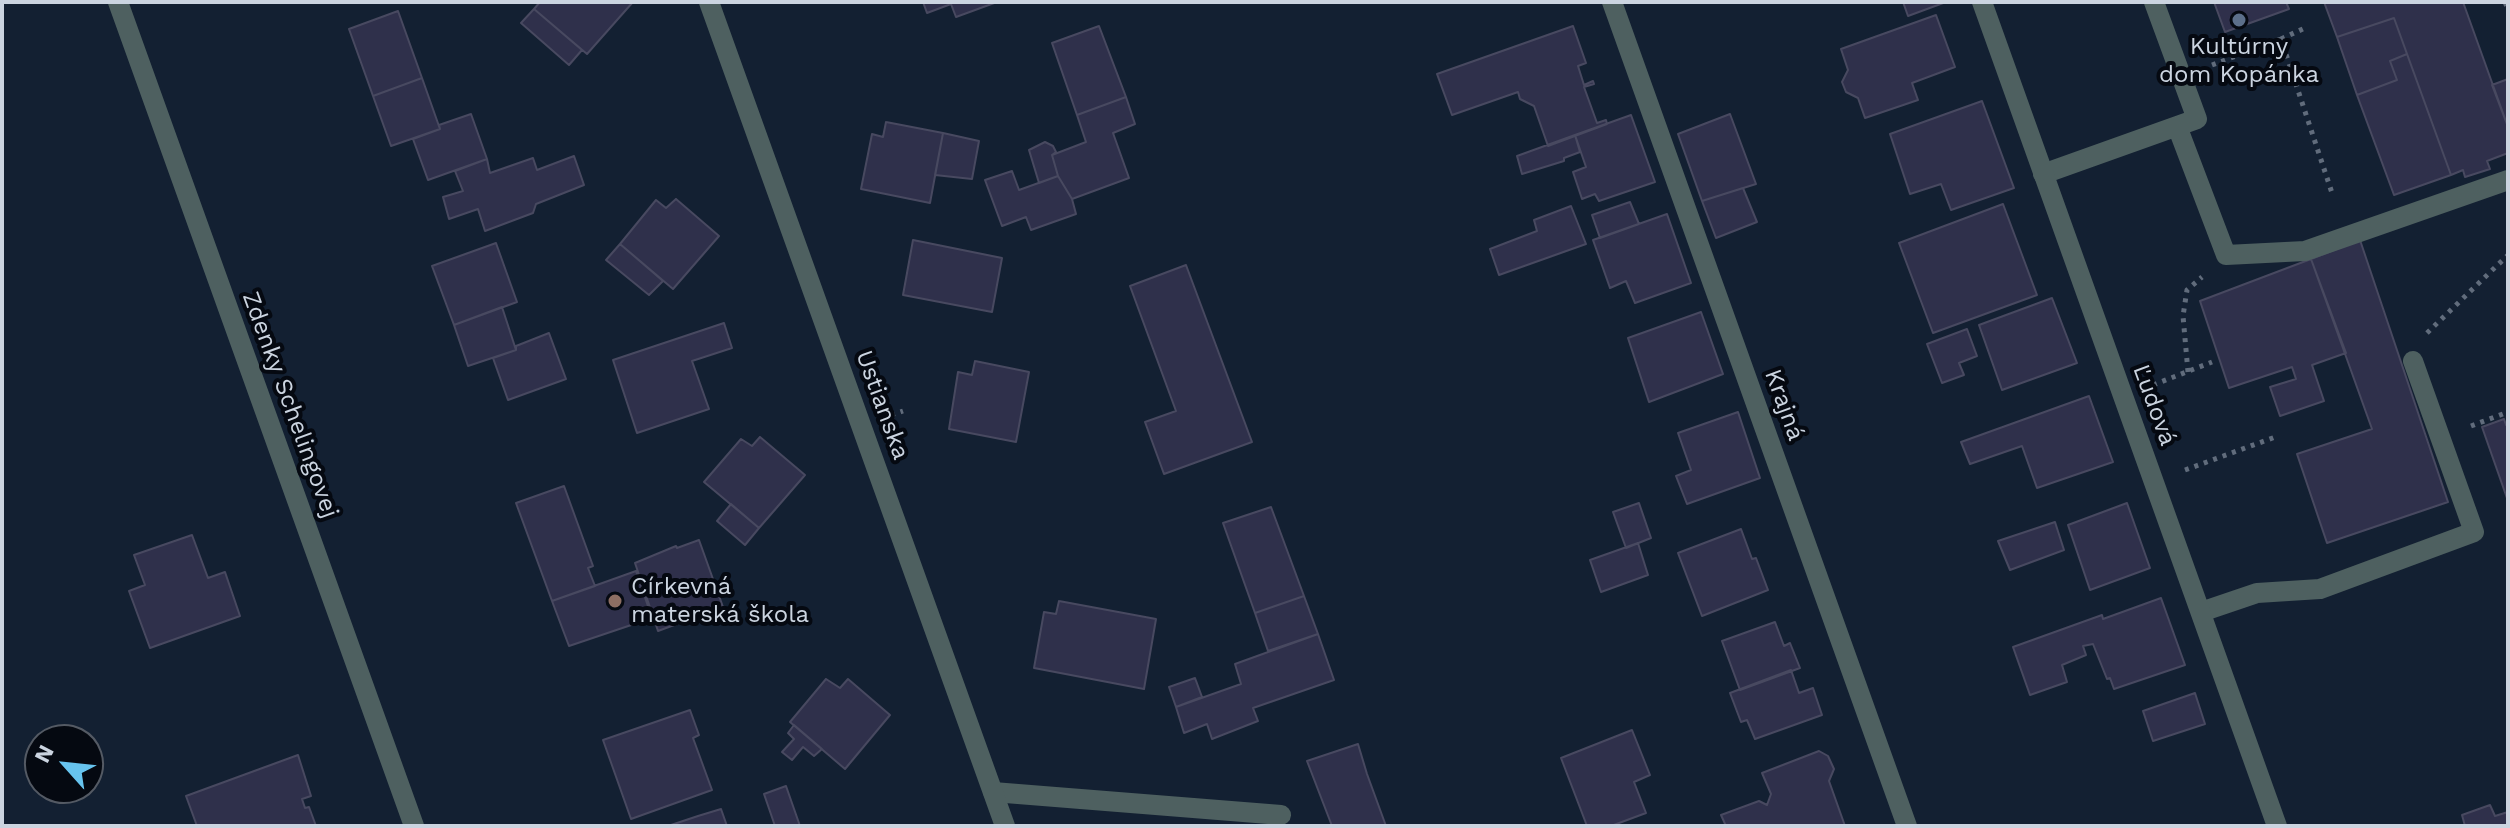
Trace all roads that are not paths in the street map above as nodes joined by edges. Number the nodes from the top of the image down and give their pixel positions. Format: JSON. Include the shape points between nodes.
{"nodes":[{"id":1,"x":118,"y":2,"type":"edge"},
{"id":2,"x":709,"y":2,"type":"edge"},
{"id":3,"x":1612,"y":2,"type":"edge"},
{"id":4,"x":1982,"y":2,"type":"edge"},
{"id":5,"x":2154,"y":2,"type":"edge"},
{"id":6,"x":2177,"y":126,"type":"junction"},
{"id":7,"x":2043,"y":174,"type":"junction"},
{"id":8,"x":2508,"y":180,"type":"edge"},
{"id":9,"x":2413,"y":361,"type":"road end"},
{"id":10,"x":2201,"y":612,"type":"junction"},
{"id":11,"x":993,"y":792,"type":"junction"},
{"id":12,"x":1281,"y":815,"type":"dead end"},
{"id":13,"x":414,"y":826,"type":"edge"},
{"id":14,"x":1005,"y":826,"type":"edge"},
{"id":15,"x":1907,"y":826,"type":"edge"},
{"id":16,"x":2277,"y":826,"type":"edge"}],
"edges":[{"from":1,"to":13,"type":"street","name":"Zdenky Schelingovej"},
{"from":2,"to":11,"type":"street","name":"Ustianska"},
{"from":3,"to":15,"type":"street","name":"Krajná"},
{"from":4,"to":7,"type":"street","name":"Ľudová"},
{"from":5,"to":6,"type":"street","via":[[2197,119]]},
{"from":6,"to":7,"type":"street"},
{"from":6,"to":8,"type":"street","via":[[2226,255],[2305,251]]},
{"from":7,"to":10,"type":"street","name":"Ľudová"},
{"from":9,"to":10,"type":"street","via":[[2474,532],[2320,589],[2257,593]]},
{"from":10,"to":16,"type":"street","name":"Ľudová"},
{"from":11,"to":12,"type":"street"},
{"from":11,"to":14,"type":"street","name":"Ustianska"}]}
